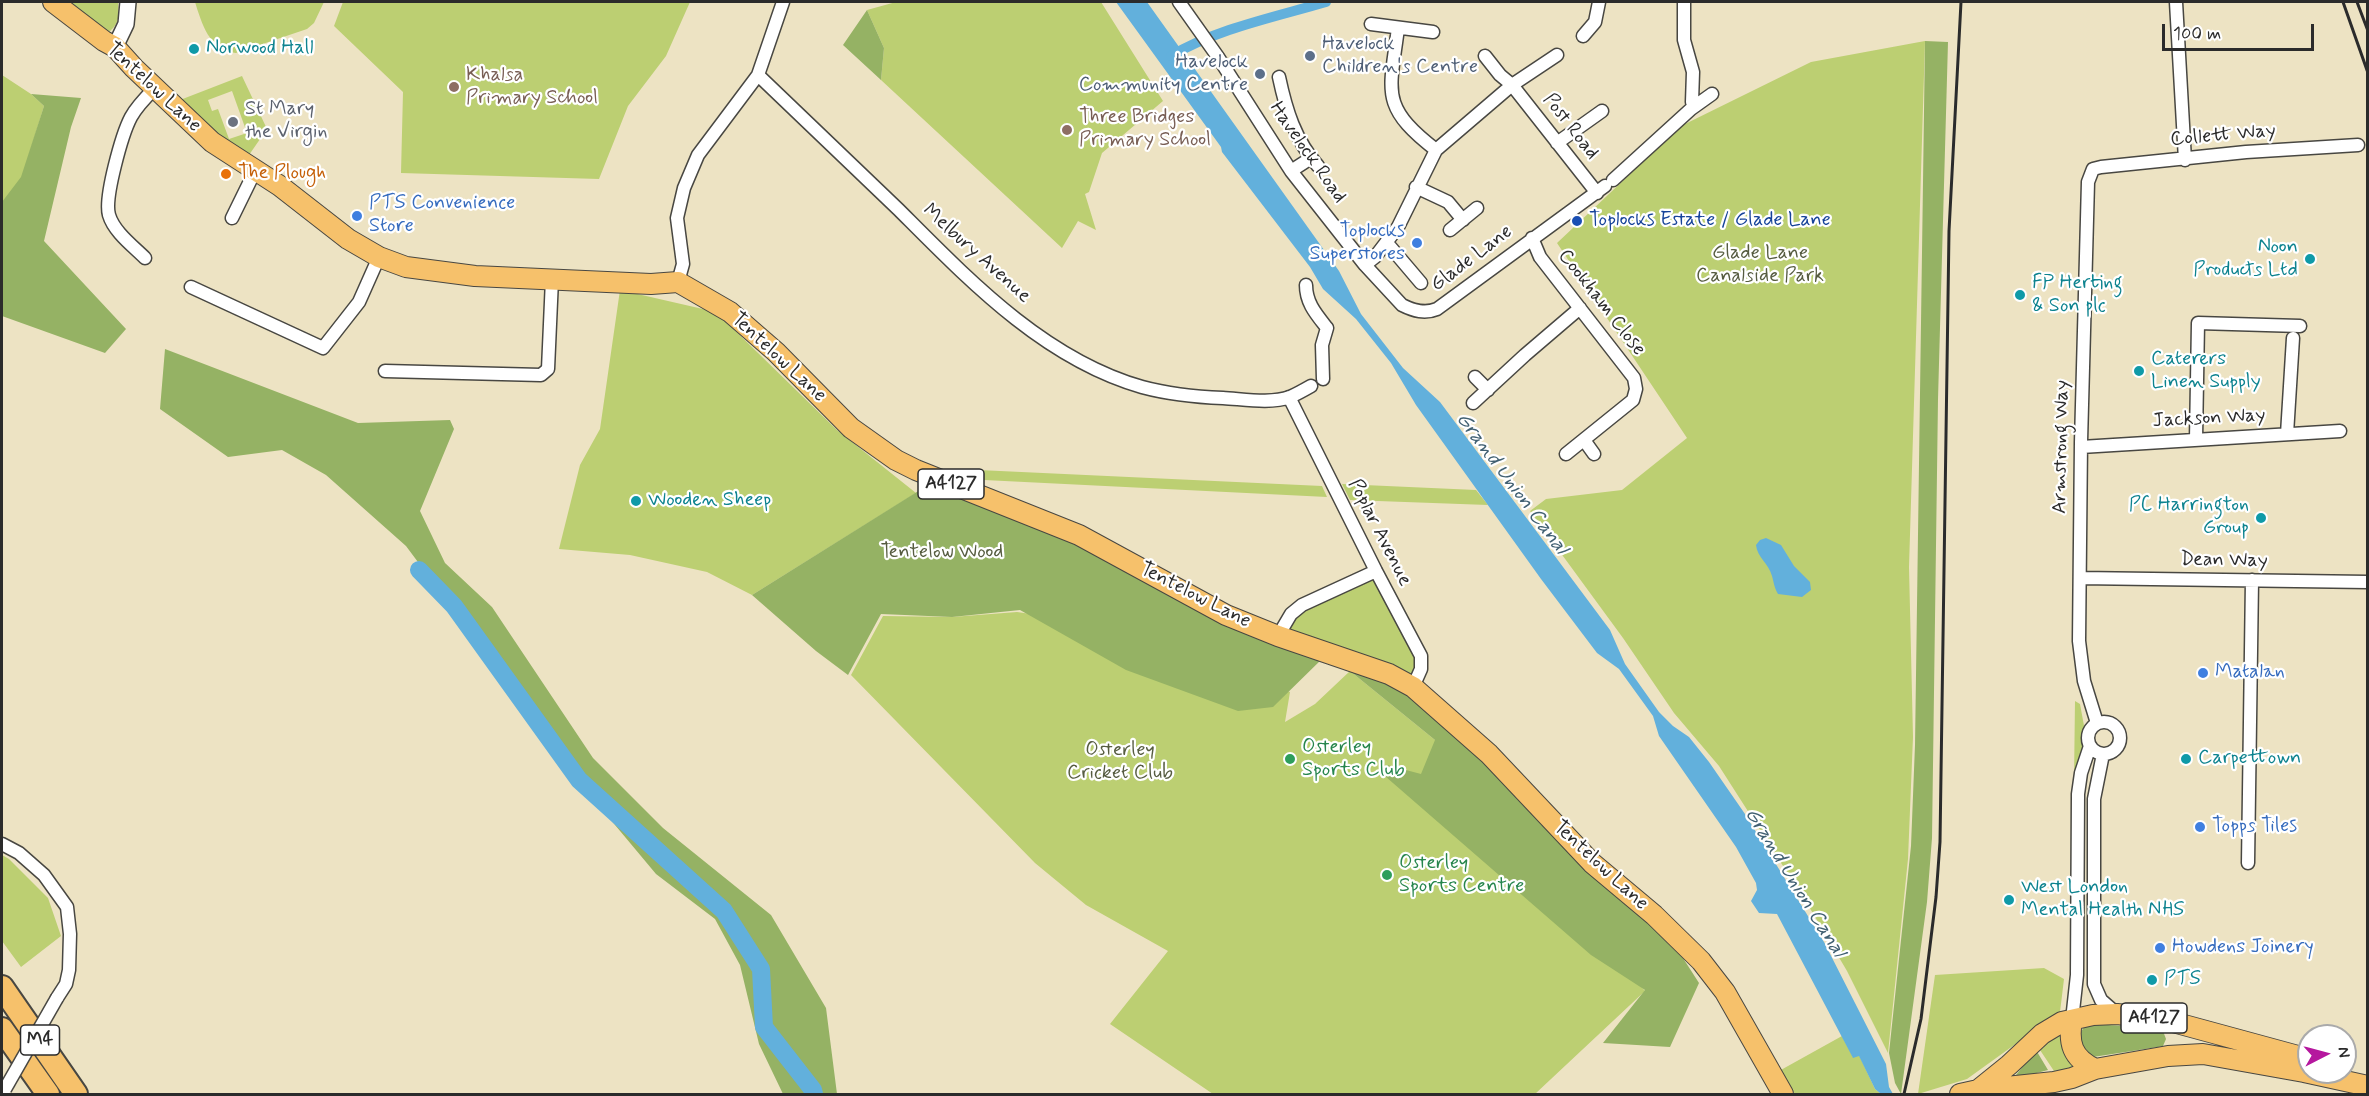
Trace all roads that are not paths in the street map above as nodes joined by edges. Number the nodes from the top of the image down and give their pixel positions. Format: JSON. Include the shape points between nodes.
{"nodes":[{"id":1,"x":53,"y":2,"type":"edge"},
{"id":2,"x":128,"y":2,"type":"edge"},
{"id":3,"x":783,"y":2,"type":"edge"},
{"id":4,"x":1179,"y":2,"type":"edge"},
{"id":5,"x":1599,"y":2,"type":"edge"},
{"id":6,"x":1677,"y":2,"type":"edge"},
{"id":7,"x":1684,"y":2,"type":"edge"},
{"id":8,"x":2176,"y":2,"type":"edge"},
{"id":9,"x":1683,"y":15,"type":"junction"},
{"id":10,"x":1371,"y":24,"type":"dead end"},
{"id":11,"x":1398,"y":28,"type":"junction"},
{"id":12,"x":1433,"y":32,"type":"dead end"},
{"id":13,"x":1583,"y":36,"type":"dead end"},
{"id":14,"x":116,"y":47,"type":"junction"},
{"id":15,"x":1557,"y":55,"type":"dead end"},
{"id":16,"x":1485,"y":56,"type":"dead end"},
{"id":17,"x":758,"y":75,"type":"junction"},
{"id":18,"x":1279,"y":77,"type":"dead end"},
{"id":19,"x":1512,"y":85,"type":"junction"},
{"id":20,"x":155,"y":88,"type":"junction"},
{"id":21,"x":1712,"y":94,"type":"dead end"},
{"id":22,"x":1695,"y":106,"type":"junction"},
{"id":23,"x":1602,"y":111,"type":"dead end"},
{"id":24,"x":1557,"y":143,"type":"junction"},
{"id":25,"x":2358,"y":145,"type":"dead end"},
{"id":26,"x":1436,"y":150,"type":"junction"},
{"id":27,"x":2185,"y":160,"type":"junction"},
{"id":28,"x":256,"y":169,"type":"junction"},
{"id":29,"x":2093,"y":169,"type":"joint"},
{"id":30,"x":1291,"y":171,"type":"junction"},
{"id":31,"x":1416,"y":187,"type":"junction"},
{"id":32,"x":1605,"y":187,"type":"junction"},
{"id":33,"x":1477,"y":208,"type":"dead end"},
{"id":34,"x":232,"y":218,"type":"dead end"},
{"id":35,"x":1463,"y":220,"type":"junction"},
{"id":36,"x":1450,"y":230,"type":"dead end"},
{"id":37,"x":1532,"y":238,"type":"junction"},
{"id":38,"x":1387,"y":243,"type":"junction"},
{"id":39,"x":379,"y":257,"type":"junction"},
{"id":40,"x":145,"y":258,"type":"dead end"},
{"id":41,"x":1365,"y":265,"type":"junction"},
{"id":42,"x":552,"y":279,"type":"junction"},
{"id":43,"x":678,"y":282,"type":"junction"},
{"id":44,"x":1421,"y":283,"type":"dead end"},
{"id":45,"x":1306,"y":285,"type":"dead end"},
{"id":46,"x":191,"y":287,"type":"dead end"},
{"id":47,"x":1580,"y":308,"type":"junction"},
{"id":48,"x":2300,"y":326,"type":"dead end"},
{"id":49,"x":2293,"y":338,"type":"dead end"},
{"id":50,"x":385,"y":371,"type":"dead end"},
{"id":51,"x":1475,"y":377,"type":"dead end"},
{"id":52,"x":1323,"y":379,"type":"dead end"},
{"id":53,"x":1311,"y":386,"type":"dead end"},
{"id":54,"x":1488,"y":390,"type":"junction"},
{"id":55,"x":1289,"y":397,"type":"junction"},
{"id":56,"x":1473,"y":403,"type":"dead end"},
{"id":57,"x":2340,"y":431,"type":"dead end"},
{"id":58,"x":2287,"y":434,"type":"junction"},
{"id":59,"x":2196,"y":439,"type":"junction"},
{"id":60,"x":1584,"y":440,"type":"junction"},
{"id":61,"x":2081,"y":447,"type":"junction"},
{"id":62,"x":1566,"y":454,"type":"dead end"},
{"id":63,"x":1594,"y":454,"type":"dead end"},
{"id":64,"x":1376,"y":572,"type":"junction"},
{"id":65,"x":2080,"y":578,"type":"junction"},
{"id":66,"x":2252,"y":580,"type":"junction"},
{"id":67,"x":2367,"y":582,"type":"edge"},
{"id":68,"x":1278,"y":636,"type":"junction"},
{"id":69,"x":1413,"y":687,"type":"junction"},
{"id":70,"x":2097,"y":723,"type":"junction"},
{"id":71,"x":2090,"y":747,"type":"junction"},
{"id":72,"x":2103,"y":754,"type":"junction"},
{"id":73,"x":2,"y":844,"type":"edge"},
{"id":74,"x":2248,"y":863,"type":"dead end"},
{"id":75,"x":2,"y":987,"type":"edge"},
{"id":76,"x":2117,"y":1014,"type":"junction"},
{"id":77,"x":2162,"y":1019,"type":"junction"},
{"id":78,"x":2072,"y":1020,"type":"junction"},
{"id":79,"x":2,"y":1029,"type":"edge"},
{"id":80,"x":2168,"y":1056,"type":"junction"},
{"id":81,"x":2297,"y":1056,"type":"edge"},
{"id":82,"x":2089,"y":1071,"type":"junction"},
{"id":83,"x":2367,"y":1086,"type":"edge"},
{"id":84,"x":4,"y":1092,"type":"edge"},
{"id":85,"x":1969,"y":1092,"type":"edge"},
{"id":86,"x":48,"y":1095,"type":"edge"},
{"id":87,"x":76,"y":1095,"type":"edge"},
{"id":88,"x":1783,"y":1095,"type":"edge"}],
"edges":[{"from":1,"to":14,"type":"main road","name":"Tentelow Lane"},
{"from":2,"to":14,"type":"street","via":[[126,24]]},
{"from":3,"to":17,"type":"street"},
{"from":4,"to":30,"type":"street","name":"Havelock Road"},
{"from":5,"to":13,"type":"street","via":[[1595,22]]},
{"from":6,"to":9,"type":"street"},
{"from":7,"to":9,"type":"street"},
{"from":8,"to":27,"type":"street"},
{"from":9,"to":22,"type":"street"},
{"from":10,"to":11,"type":"street"},
{"from":11,"to":12,"type":"street"},
{"from":11,"to":26,"type":"street","via":[[1391,88],[1393,105],[1413,132]]},
{"from":14,"to":20,"type":"main road","name":"Tentelow Lane"},
{"from":15,"to":19,"type":"street"},
{"from":16,"to":19,"type":"street","name":"Post Road"},
{"from":17,"to":43,"type":"street","via":[[698,155],[684,188],[677,218],[683,264]]},
{"from":17,"to":55,"type":"street","name":"Melbury Avenue","via":[[995,303],[1051,343],[1102,372],[1173,394],[1261,400]]},
{"from":18,"to":30,"type":"street","via":[[1298,138],[1314,162]]},
{"from":19,"to":24,"type":"street","name":"Post Road"},
{"from":19,"to":26,"type":"street"},
{"from":20,"to":28,"type":"main road","name":"Tentelow Lane","via":[[212,142]]},
{"from":20,"to":40,"type":"street","via":[[128,123],[108,200],[113,224]]},
{"from":21,"to":22,"type":"street","name":"Glade Lane"},
{"from":22,"to":32,"type":"street","name":"Glade Lane"},
{"from":23,"to":24,"type":"street"},
{"from":24,"to":32,"type":"street","name":"Post Road"},
{"from":25,"to":27,"type":"street","name":"Collett Way"},
{"from":26,"to":31,"type":"street"},
{"from":27,"to":29,"type":"street","name":"Collett Way"},
{"from":28,"to":34,"type":"street"},
{"from":28,"to":39,"type":"main road","name":"Tentelow Lane","via":[[348,239]]},
{"from":29,"to":61,"type":"street","name":"Armstrong Way","via":[[2088,182]]},
{"from":30,"to":41,"type":"street","name":"Havelock Road"},
{"from":31,"to":35,"type":"street","via":[[1448,202]]},
{"from":31,"to":38,"type":"street"},
{"from":32,"to":37,"type":"street","name":"Glade Lane"},
{"from":33,"to":35,"type":"street"},
{"from":35,"to":36,"type":"street"},
{"from":37,"to":41,"type":"street","name":"Glade Lane","via":[[1429,312],[1402,305]]},
{"from":37,"to":47,"type":"street","name":"Cookham Close","via":[[1540,257]]},
{"from":38,"to":41,"type":"street"},
{"from":38,"to":44,"type":"street"},
{"from":39,"to":42,"type":"main road","name":"Tentelow Lane","via":[[406,267],[448,273]]},
{"from":39,"to":46,"type":"street","via":[[358,302],[323,348]]},
{"from":42,"to":43,"type":"main road","name":"Tentelow Lane"},
{"from":42,"to":50,"type":"street","via":[[548,369],[541,375]]},
{"from":43,"to":68,"type":"main road","name":"Tentelow Lane","number":"A4127","via":[[736,316],[851,428],[896,460],[1078,535],[1226,615]]},
{"from":45,"to":52,"type":"street","via":[[1311,308],[1327,328],[1322,345]]},
{"from":47,"to":54,"type":"street"},
{"from":47,"to":60,"type":"street","name":"Cookham Close","via":[[1634,378],[1636,389],[1633,400]]},
{"from":48,"to":59,"type":"street","via":[[2198,323]]},
{"from":49,"to":58,"type":"street"},
{"from":51,"to":54,"type":"street"},
{"from":53,"to":55,"type":"street","name":"Melbury Avenue"},
{"from":54,"to":56,"type":"street"},
{"from":55,"to":64,"type":"street","name":"Poplar Avenue"},
{"from":57,"to":58,"type":"street","name":"Jackson Way"},
{"from":58,"to":59,"type":"street","name":"Jackson Way"},
{"from":59,"to":61,"type":"street","name":"Jackson Way"},
{"from":60,"to":62,"type":"street","name":"Cookham Close"},
{"from":60,"to":63,"type":"street"},
{"from":61,"to":65,"type":"street","name":"Armstrong Way"},
{"from":64,"to":68,"type":"street","via":[[1302,605],[1291,614]]},
{"from":64,"to":69,"type":"street","name":"Poplar Avenue","via":[[1421,656],[1421,669]]},
{"from":65,"to":66,"type":"street","name":"Dean Way"},
{"from":65,"to":70,"type":"street","name":"Armstrong Way","via":[[2079,641],[2084,681]]},
{"from":66,"to":67,"type":"street","name":"Dean Way"},
{"from":66,"to":74,"type":"street"},
{"from":68,"to":69,"type":"main road","name":"Tentelow Lane","number":"A4127","via":[[1389,674]]},
{"from":69,"to":88,"type":"main road","name":"Tentelow Lane","number":"A4127","via":[[1489,754],[1592,863],[1701,961],[1725,992]]},
{"from":70,"to":71,"type":"street","via":[[2088,736]]},
{"from":70,"to":72,"type":"street","via":[[2112,724],[2120,736],[2115,749]]},
{"from":71,"to":72,"type":"street"},
{"from":71,"to":78,"type":"street","via":[[2078,794],[2077,975]]},
{"from":72,"to":76,"type":"street","via":[[2094,800],[2094,984],[2101,1000]]},
{"from":73,"to":84,"type":"street","bridge":true,"via":[[44,875],[67,907],[70,934],[66,984]]},
{"from":75,"to":87,"type":"highway","number":"M4"},
{"from":76,"to":77,"type":"main road","number":"A4127"},
{"from":76,"to":78,"type":"main road","number":"A4127"},
{"from":77,"to":80,"type":"main road","via":[[2174,1037],[2175,1045]]},
{"from":77,"to":81,"type":"main road","number":"A4127"},
{"from":78,"to":82,"type":"main road","via":[[2071,1047]]},
{"from":78,"to":85,"type":"main road","number":"A4127","via":[[2042,1034],[2003,1071]]},
{"from":79,"to":86,"type":"highway","number":"M4"},
{"from":80,"to":82,"type":"main road","number":"A4127"},
{"from":80,"to":83,"type":"main road","number":"A4127","via":[[2204,1054]]},
{"from":82,"to":85,"type":"main road","number":"A4127","via":[[2054,1082]]}]}
